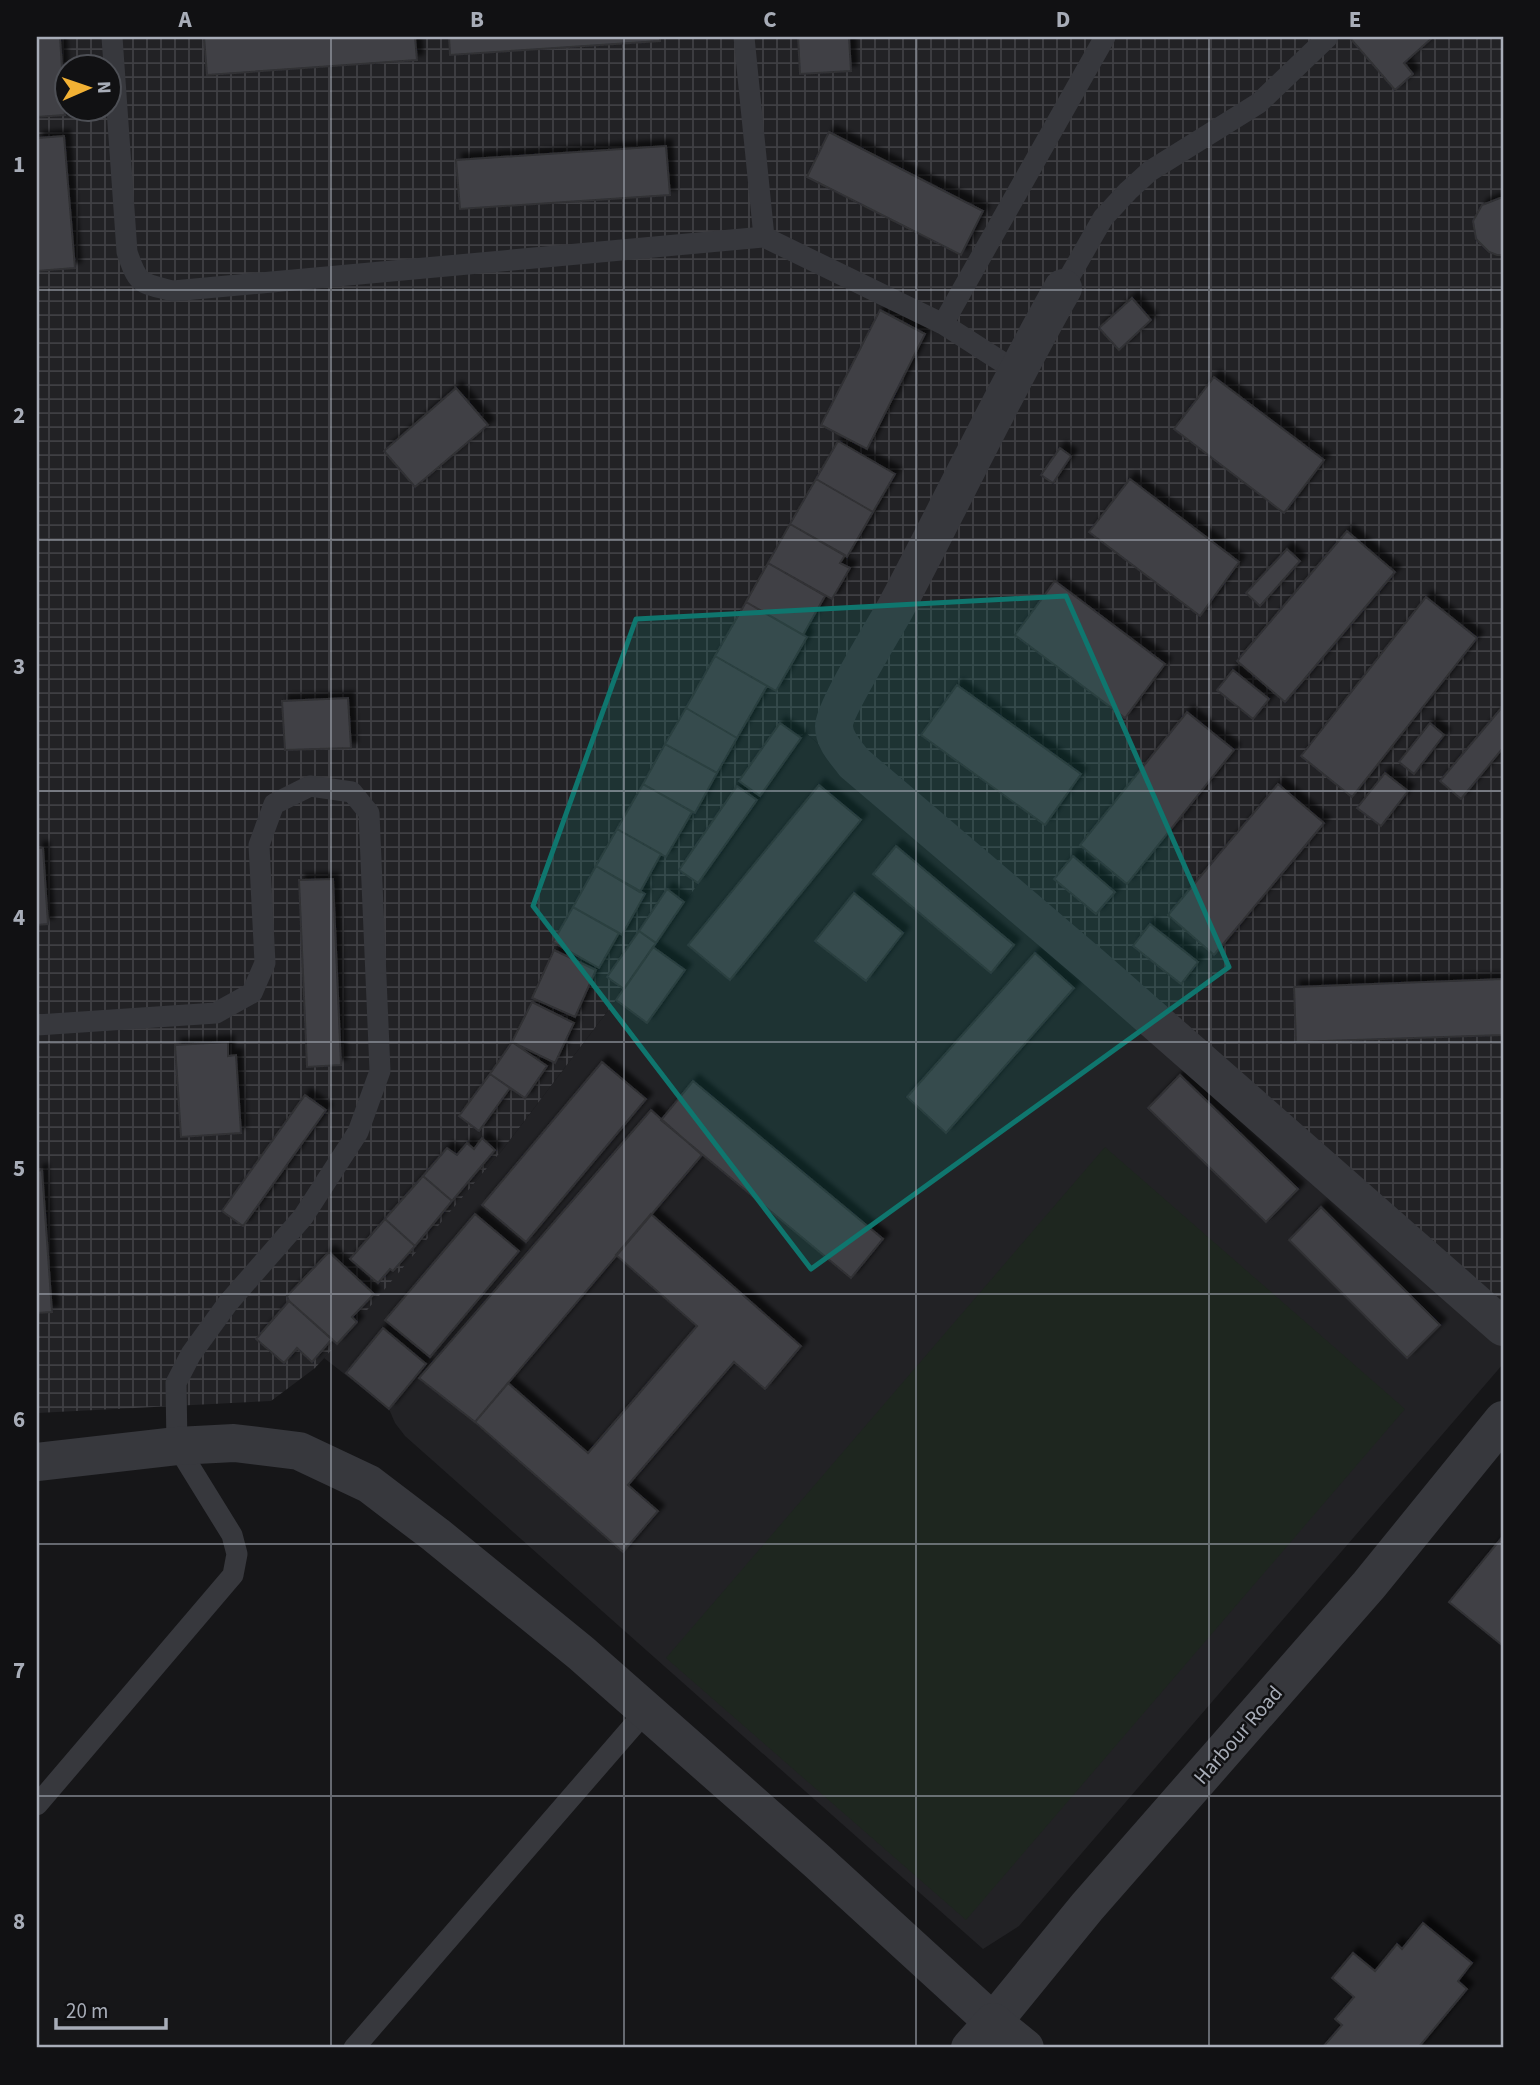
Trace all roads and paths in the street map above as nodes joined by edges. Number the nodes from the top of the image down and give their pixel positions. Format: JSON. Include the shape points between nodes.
{"nodes":[{"id":1,"x":112,"y":37,"type":"edge"},
{"id":2,"x":744,"y":37,"type":"edge"},
{"id":3,"x":1105,"y":37,"type":"edge"},
{"id":4,"x":1328,"y":37,"type":"edge"},
{"id":5,"x":764,"y":237,"type":"junction"},
{"id":6,"x":1063,"y":288,"type":"joint"},
{"id":7,"x":943,"y":324,"type":"junction"},
{"id":8,"x":1016,"y":371,"type":"junction"},
{"id":9,"x":37,"y":1025,"type":"edge"},
{"id":10,"x":1503,"y":1327,"type":"edge"},
{"id":11,"x":1503,"y":1420,"type":"edge"},
{"id":12,"x":177,"y":1446,"type":"junction"},
{"id":13,"x":37,"y":1462,"type":"edge"},
{"id":14,"x":646,"y":1711,"type":"junction"},
{"id":15,"x":37,"y":1805,"type":"edge"},
{"id":16,"x":982,"y":2035,"type":"edge"},
{"id":17,"x":354,"y":2048,"type":"edge"},
{"id":18,"x":1025,"y":2048,"type":"edge"}],
"edges":[{"from":1,"to":5,"type":"lane","via":[[127,252],[135,276],[149,285],[173,291]]},
{"from":2,"to":5,"type":"lane"},
{"from":3,"to":7,"type":"lane"},
{"from":4,"to":6,"type":"lane","via":[[1259,103],[1150,171],[1128,191],[1103,218]]},
{"from":5,"to":7,"type":"lane"},
{"from":6,"to":8,"type":"street"},
{"from":7,"to":8,"type":"lane"},
{"from":8,"to":10,"type":"street","via":[[841,705],[834,725],[838,742],[854,763]]},
{"from":9,"to":12,"type":"lane","via":[[216,1013],[252,993],[265,963],[259,845],[274,804],[310,786],[352,792],[369,813],[380,1071],[358,1132],[303,1216],[191,1354],[176,1383]]},
{"from":11,"to":16,"type":"street","name":"Harbour Road","via":[[1369,1585],[1087,1907]]},
{"from":12,"to":13,"type":"street"},
{"from":12,"to":14,"type":"street","via":[[234,1443],[299,1451],[369,1484],[564,1639]]},
{"from":12,"to":15,"type":"lane","via":[[232,1535],[237,1553],[233,1575]]},
{"from":14,"to":16,"type":"street","via":[[817,1861]]},
{"from":14,"to":17,"type":"lane"},
{"from":16,"to":18,"type":"street"}]}
